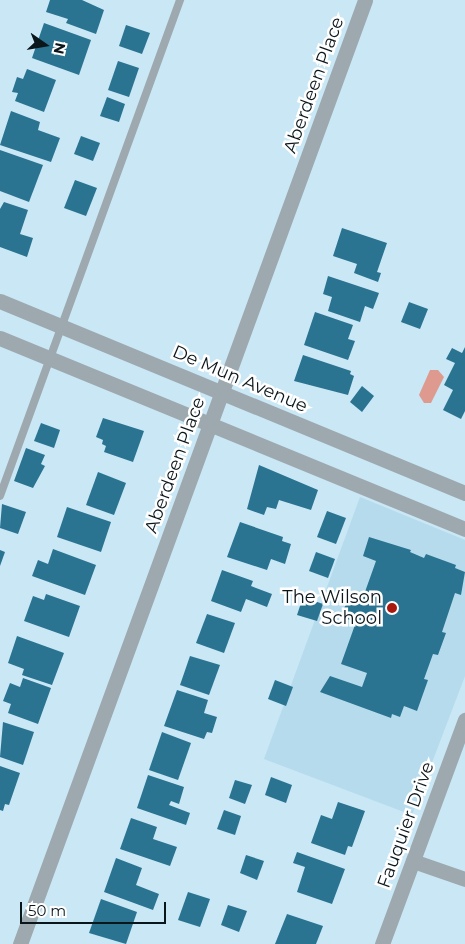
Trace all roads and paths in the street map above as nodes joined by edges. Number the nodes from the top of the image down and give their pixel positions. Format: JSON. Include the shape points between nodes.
{"nodes":[{"id":1,"x":180,"y":0,"type":"edge"},
{"id":2,"x":365,"y":0,"type":"edge"},
{"id":3,"x":0,"y":301,"type":"edge"},
{"id":4,"x":62,"y":326,"type":"junction"},
{"id":5,"x":0,"y":338,"type":"edge"},
{"id":6,"x":50,"y":359,"type":"junction"},
{"id":7,"x":222,"y":392,"type":"junction"},
{"id":8,"x":210,"y":423,"type":"junction"},
{"id":9,"x":465,"y":493,"type":"edge"},
{"id":10,"x":0,"y":496,"type":"edge"},
{"id":11,"x":465,"y":529,"type":"edge"},
{"id":12,"x":465,"y":720,"type":"edge"},
{"id":13,"x":413,"y":861,"type":"junction"},
{"id":14,"x":465,"y":879,"type":"edge"},
{"id":15,"x":20,"y":944,"type":"edge"},
{"id":16,"x":382,"y":944,"type":"edge"}],
"edges":[{"from":1,"to":4,"type":"lane"},
{"from":2,"to":7,"type":"street","name":"Aberdeen Place"},
{"from":3,"to":4,"type":"street","name":"De Mun Avenue"},
{"from":4,"to":6,"type":"lane"},
{"from":4,"to":7,"type":"street","name":"De Mun Avenue"},
{"from":5,"to":6,"type":"street"},
{"from":6,"to":8,"type":"street"},
{"from":6,"to":10,"type":"lane"},
{"from":7,"to":8,"type":"street","name":"Aberdeen Place"},
{"from":7,"to":9,"type":"street","name":"De Mun Avenue"},
{"from":8,"to":11,"type":"street"},
{"from":8,"to":15,"type":"street","name":"Aberdeen Place"},
{"from":12,"to":13,"type":"street","name":"Fauquier Drive"},
{"from":13,"to":14,"type":"street"},
{"from":13,"to":16,"type":"street","name":"Fauquier Drive"}]}
